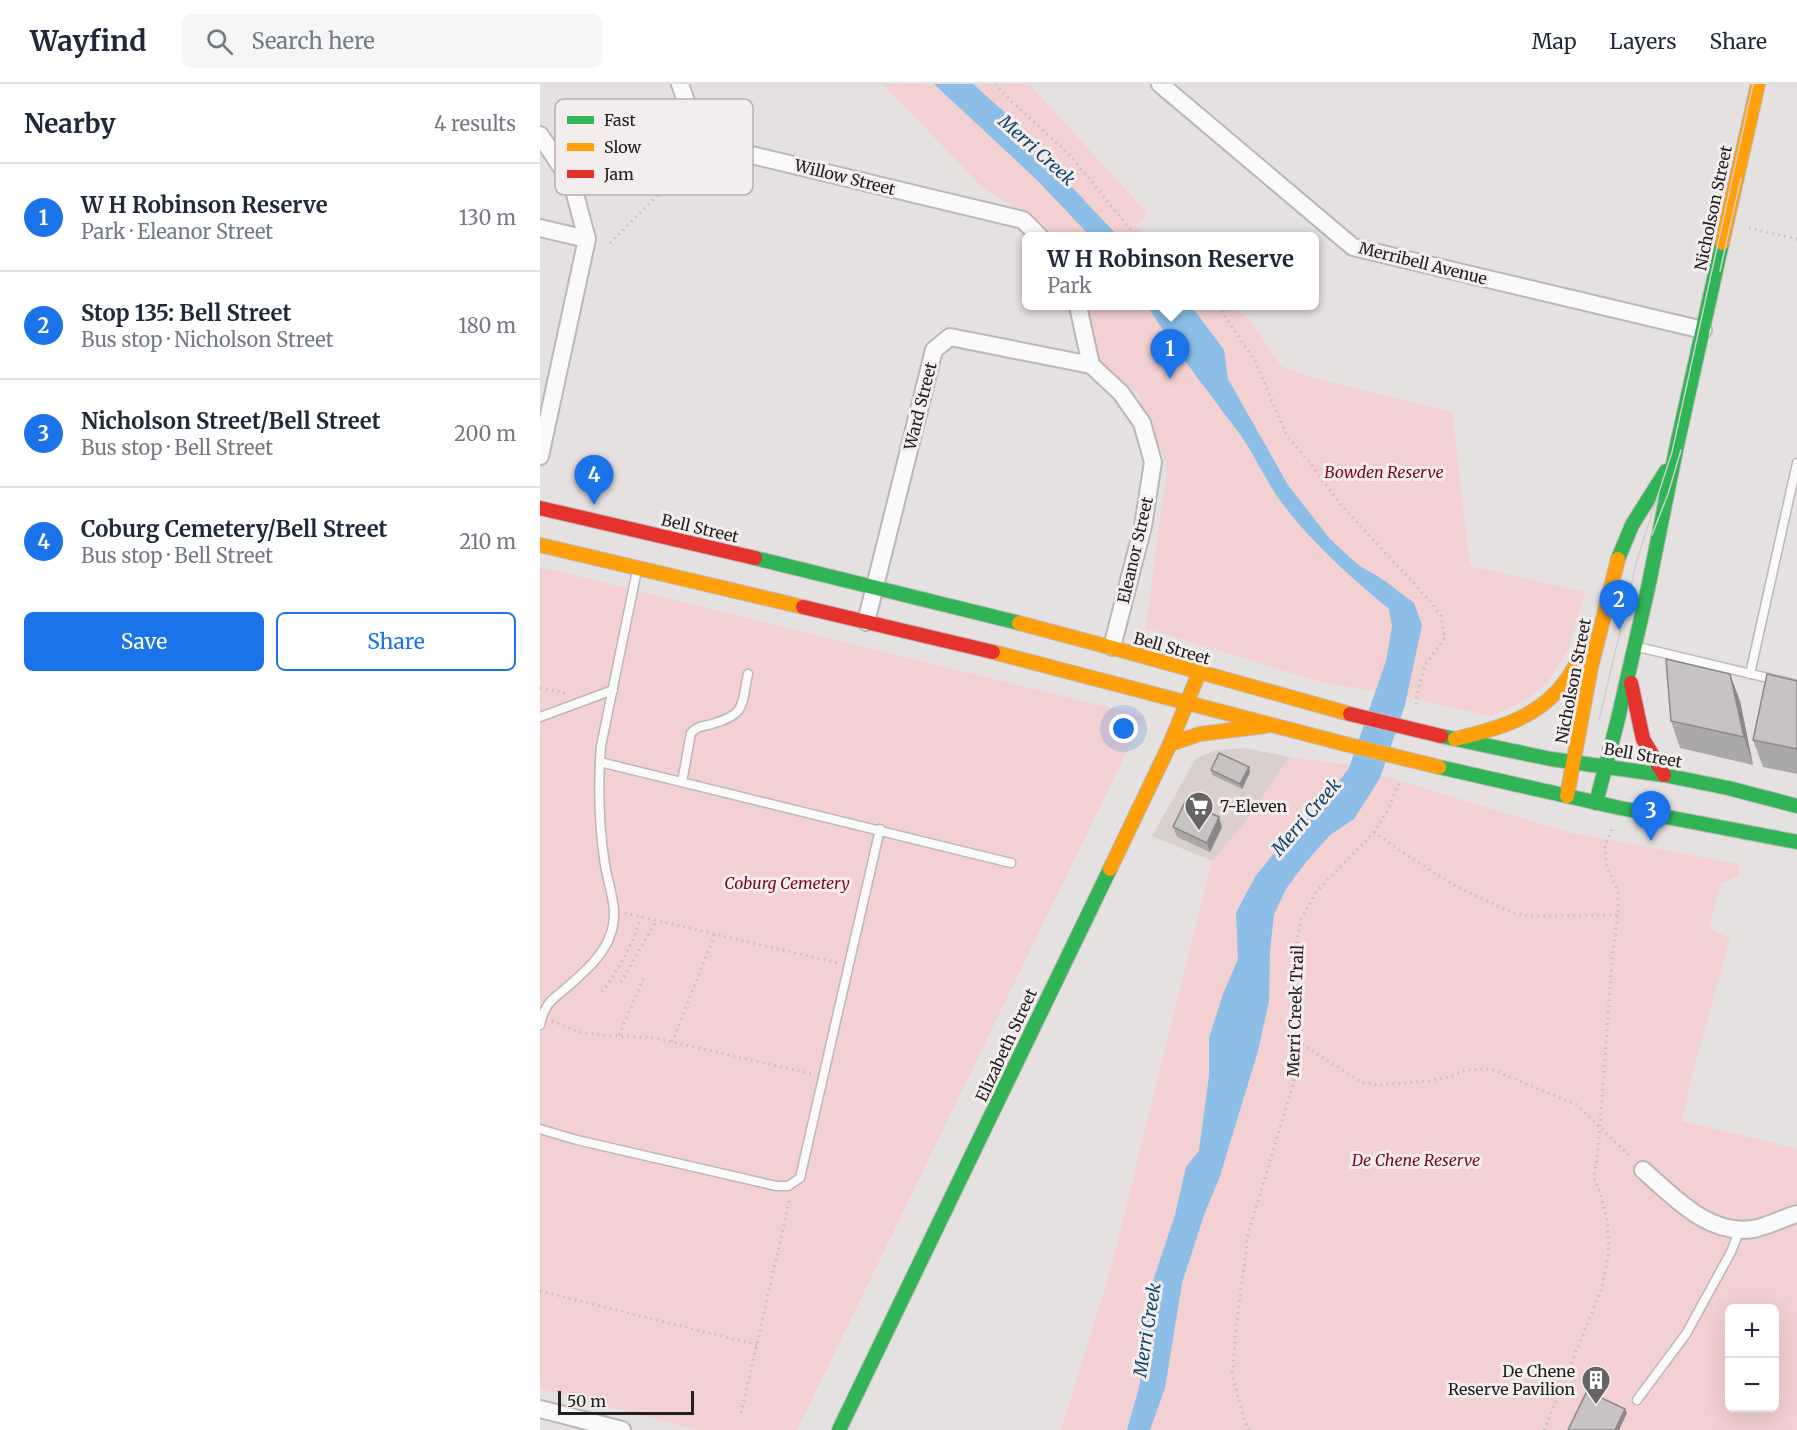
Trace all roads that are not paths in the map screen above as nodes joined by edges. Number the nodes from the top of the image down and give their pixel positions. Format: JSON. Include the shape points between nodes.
{"nodes":[{"id":1,"x":680,"y":84,"type":"edge"},
{"id":2,"x":1160,"y":84,"type":"edge"},
{"id":3,"x":1758,"y":84,"type":"edge"},
{"id":4,"x":685,"y":99,"type":"edge"},
{"id":5,"x":540,"y":135,"type":"edge"},
{"id":6,"x":753,"y":155,"type":"edge"},
{"id":7,"x":555,"y":158,"type":"edge"},
{"id":8,"x":575,"y":195,"type":"edge"},
{"id":9,"x":540,"y":228,"type":"edge"},
{"id":10,"x":1034,"y":232,"type":"edge"},
{"id":11,"x":587,"y":239,"type":"junction"},
{"id":12,"x":1079,"y":310,"type":"edge"},
{"id":13,"x":1703,"y":330,"type":"junction"},
{"id":14,"x":1091,"y":365,"type":"junction"},
{"id":15,"x":1677,"y":445,"type":"junction"},
{"id":16,"x":540,"y":456,"type":"edge"},
{"id":17,"x":1797,"y":463,"type":"edge"},
{"id":18,"x":540,"y":508,"type":"edge"},
{"id":19,"x":540,"y":545,"type":"edge"},
{"id":20,"x":638,"y":569,"type":"junction"},
{"id":21,"x":875,"y":587,"type":"junction"},
{"id":22,"x":866,"y":622,"type":"junction"},
{"id":23,"x":1598,"y":635,"type":"junction"},
{"id":24,"x":1635,"y":646,"type":"junction"},
{"id":25,"x":1112,"y":647,"type":"junction"},
{"id":26,"x":1199,"y":673,"type":"junction"},
{"id":27,"x":1629,"y":673,"type":"junction"},
{"id":28,"x":748,"y":674,"type":"dead end"},
{"id":29,"x":1750,"y":674,"type":"junction"},
{"id":30,"x":1797,"y":685,"type":"edge"},
{"id":31,"x":613,"y":690,"type":"junction"},
{"id":32,"x":1188,"y":702,"type":"junction"},
{"id":33,"x":540,"y":717,"type":"edge"},
{"id":34,"x":1272,"y":725,"type":"junction"},
{"id":35,"x":1448,"y":738,"type":"junction"},
{"id":36,"x":1170,"y":744,"type":"junction"},
{"id":37,"x":1574,"y":761,"type":"junction"},
{"id":38,"x":600,"y":762,"type":"junction"},
{"id":39,"x":1605,"y":765,"type":"junction"},
{"id":40,"x":1664,"y":775,"type":"junction"},
{"id":41,"x":682,"y":782,"type":"junction"},
{"id":42,"x":1567,"y":796,"type":"junction"},
{"id":43,"x":1596,"y":803,"type":"junction"},
{"id":44,"x":1797,"y":806,"type":"edge"},
{"id":45,"x":880,"y":829,"type":"junction"},
{"id":46,"x":1797,"y":842,"type":"edge"},
{"id":47,"x":1011,"y":862,"type":"dead end"},
{"id":48,"x":541,"y":1020,"type":"edge"},
{"id":49,"x":540,"y":1129,"type":"edge"},
{"id":50,"x":1643,"y":1170,"type":"road end"},
{"id":51,"x":1797,"y":1214,"type":"edge"},
{"id":52,"x":1740,"y":1228,"type":"junction"},
{"id":53,"x":1637,"y":1400,"type":"dead end"},
{"id":54,"x":540,"y":1409,"type":"edge"},
{"id":55,"x":622,"y":1430,"type":"edge"},
{"id":56,"x":839,"y":1430,"type":"edge"}],
"edges":[{"from":1,"to":4,"type":"street","name":"Willow Street"},
{"from":2,"to":13,"type":"street","name":"Merribell Avenue","via":[[1353,247]]},
{"from":3,"to":13,"type":"main road","name":"Nicholson Street"},
{"from":5,"to":7,"type":"street"},
{"from":6,"to":10,"type":"street","name":"Willow Street","via":[[1023,220]]},
{"from":8,"to":11,"type":"street"},
{"from":9,"to":11,"type":"street"},
{"from":11,"to":16,"type":"street"},
{"from":12,"to":14,"type":"street"},
{"from":13,"to":15,"type":"main road","name":"Nicholson Street"},
{"from":14,"to":21,"type":"street","name":"Ward Street","via":[[950,337],[934,350]]},
{"from":14,"to":25,"type":"street","name":"Eleanor Street","via":[[1121,393],[1142,423],[1153,462],[1143,526]]},
{"from":15,"to":23,"type":"main road","name":"Nicholson Street","via":[[1622,546]]},
{"from":15,"to":24,"type":"main road","name":"Nicholson Street"},
{"from":17,"to":29,"type":"lane"},
{"from":18,"to":21,"type":"main road","name":"Bell Street"},
{"from":19,"to":20,"type":"main road"},
{"from":20,"to":22,"type":"main road"},
{"from":20,"to":31,"type":"lane"},
{"from":21,"to":22,"type":"street","name":"Ward Street"},
{"from":21,"to":25,"type":"main road","name":"Bell Street"},
{"from":22,"to":32,"type":"main road"},
{"from":23,"to":35,"type":"main road","via":[[1554,696],[1536,711],[1496,730]]},
{"from":23,"to":37,"type":"main road","name":"Nicholson Street"},
{"from":24,"to":27,"type":"main road","name":"Nicholson Street"},
{"from":24,"to":29,"type":"lane"},
{"from":25,"to":26,"type":"main road","name":"Bell Street"},
{"from":26,"to":32,"type":"main road","name":"Elizabeth Street"},
{"from":26,"to":35,"type":"main road","name":"Bell Street","bridge":true},
{"from":27,"to":39,"type":"main road","name":"Nicholson Street"},
{"from":27,"to":40,"type":"main road","via":[[1643,739]]},
{"from":28,"to":41,"type":"lane","via":[[737,714],[691,733]]},
{"from":29,"to":30,"type":"lane"},
{"from":31,"to":33,"type":"lane"},
{"from":31,"to":38,"type":"lane"},
{"from":32,"to":34,"type":"main road"},
{"from":32,"to":36,"type":"main road","name":"Elizabeth Street"},
{"from":34,"to":36,"type":"main road","via":[[1200,734]]},
{"from":34,"to":42,"type":"main road","bridge":true},
{"from":35,"to":37,"type":"main road","name":"Bell Street"},
{"from":36,"to":56,"type":"main road","name":"Elizabeth Street"},
{"from":37,"to":39,"type":"main road","name":"Bell Street"},
{"from":37,"to":42,"type":"main road","name":"Nicholson Street"},
{"from":38,"to":41,"type":"lane"},
{"from":38,"to":48,"type":"lane","via":[[605,865],[614,911],[612,930],[603,949],[551,1001]]},
{"from":39,"to":40,"type":"main road","name":"Bell Street"},
{"from":39,"to":43,"type":"main road","name":"Nicholson Street"},
{"from":40,"to":44,"type":"main road","name":"Bell Street","via":[[1727,793]]},
{"from":41,"to":45,"type":"lane"},
{"from":42,"to":43,"type":"main road"},
{"from":43,"to":46,"type":"main road","via":[[1722,822]]},
{"from":45,"to":47,"type":"lane"},
{"from":45,"to":49,"type":"lane","via":[[800,1178],[788,1186],[776,1186]]},
{"from":50,"to":52,"type":"street","via":[[1689,1211],[1717,1225]]},
{"from":51,"to":52,"type":"street","via":[[1753,1229]]},
{"from":52,"to":53,"type":"lane","via":[[1686,1335]]},
{"from":54,"to":55,"type":"street"}]}
